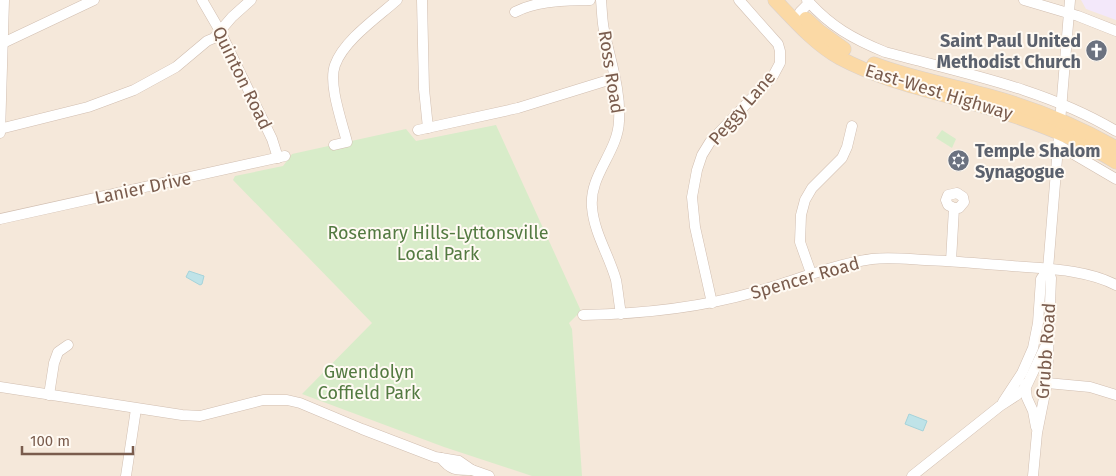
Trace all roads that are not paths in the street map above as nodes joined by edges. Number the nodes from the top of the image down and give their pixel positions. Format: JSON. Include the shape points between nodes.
{"nodes":[{"id":1,"x":4,"y":0,"type":"edge"},
{"id":2,"x":94,"y":0,"type":"edge"},
{"id":3,"x":202,"y":0,"type":"edge"},
{"id":4,"x":251,"y":0,"type":"edge"},
{"id":5,"x":397,"y":0,"type":"edge"},
{"id":6,"x":422,"y":0,"type":"edge"},
{"id":7,"x":590,"y":0,"type":"edge"},
{"id":8,"x":601,"y":0,"type":"edge"},
{"id":9,"x":739,"y":0,"type":"edge"},
{"id":10,"x":775,"y":0,"type":"edge"},
{"id":11,"x":788,"y":0,"type":"edge"},
{"id":12,"x":1024,"y":0,"type":"edge"},
{"id":13,"x":1070,"y":0,"type":"edge"},
{"id":14,"x":805,"y":5,"type":"edge"},
{"id":15,"x":515,"y":12,"type":"dead end"},
{"id":16,"x":1069,"y":13,"type":"junction"},
{"id":17,"x":1116,"y":30,"type":"edge"},
{"id":18,"x":220,"y":31,"type":"junction"},
{"id":19,"x":3,"y":43,"type":"junction"},
{"id":20,"x":615,"y":78,"type":"junction"},
{"id":21,"x":1062,"y":104,"type":"junction"},
{"id":22,"x":852,"y":126,"type":"dead end"},
{"id":23,"x":428,"y":128,"type":"junction"},
{"id":24,"x":0,"y":129,"type":"edge"},
{"id":25,"x":418,"y":130,"type":"dead end"},
{"id":26,"x":1116,"y":131,"type":"edge"},
{"id":27,"x":1059,"y":132,"type":"junction"},
{"id":28,"x":0,"y":133,"type":"edge"},
{"id":29,"x":334,"y":145,"type":"dead end"},
{"id":30,"x":1116,"y":148,"type":"edge"},
{"id":31,"x":282,"y":157,"type":"joint"},
{"id":32,"x":1116,"y":162,"type":"edge"},
{"id":33,"x":1116,"y":179,"type":"edge"},
{"id":34,"x":954,"y":208,"type":"dead end"},
{"id":35,"x":0,"y":219,"type":"edge"},
{"id":36,"x":951,"y":261,"type":"junction"},
{"id":37,"x":1048,"y":269,"type":"junction"},
{"id":38,"x":811,"y":273,"type":"junction"},
{"id":39,"x":1116,"y":285,"type":"edge"},
{"id":40,"x":712,"y":304,"type":"junction"},
{"id":41,"x":621,"y":314,"type":"junction"},
{"id":42,"x":583,"y":315,"type":"dead end"},
{"id":43,"x":1048,"y":342,"type":"junction"},
{"id":44,"x":68,"y":345,"type":"dead end"},
{"id":45,"x":1022,"y":374,"type":"junction"},
{"id":46,"x":1047,"y":383,"type":"junction"},
{"id":47,"x":0,"y":387,"type":"edge"},
{"id":48,"x":1026,"y":387,"type":"junction"},
{"id":49,"x":49,"y":394,"type":"junction"},
{"id":50,"x":1116,"y":394,"type":"edge"},
{"id":51,"x":1000,"y":406,"type":"junction"},
{"id":52,"x":136,"y":409,"type":"junction"},
{"id":53,"x":1037,"y":433,"type":"junction"},
{"id":54,"x":126,"y":476,"type":"edge"},
{"id":55,"x":489,"y":476,"type":"edge"},
{"id":56,"x":912,"y":476,"type":"edge"},
{"id":57,"x":1034,"y":476,"type":"edge"}],
"edges":[{"from":1,"to":19,"type":"street"},
{"from":2,"to":19,"type":"street"},
{"from":3,"to":18,"type":"street","name":"Quinton Road"},
{"from":4,"to":18,"type":"street"},
{"from":5,"to":29,"type":"street","via":[[348,44],[335,65],[335,90],[346,142]]},
{"from":6,"to":23,"type":"street"},
{"from":7,"to":15,"type":"street","via":[[539,3]]},
{"from":8,"to":20,"type":"street","name":"Ross Road"},
{"from":9,"to":40,"type":"street","name":"Peggy Lane","via":[[778,44],[780,63],[772,76],[719,130],[702,155],[697,170],[692,197],[695,227]]},
{"from":10,"to":27,"type":"main road","name":"East-West Highway","via":[[815,40],[871,73],[1030,120]]},
{"from":11,"to":14,"type":"main road","name":"East-West Highway"},
{"from":12,"to":16,"type":"street"},
{"from":13,"to":16,"type":"street","name":"Grubb Road"},
{"from":14,"to":21,"type":"street","name":"East-West Highway","via":[[866,45],[1018,88]]},
{"from":14,"to":27,"type":"main road","name":"East-West Highway","via":[[819,32],[869,62],[1017,104]]},
{"from":16,"to":17,"type":"street"},
{"from":16,"to":21,"type":"street","name":"Grubb Road"},
{"from":18,"to":24,"type":"street","via":[[176,67],[134,90],[88,107]]},
{"from":18,"to":31,"type":"street","name":"Quinton Road"},
{"from":19,"to":24,"type":"street"},
{"from":20,"to":23,"type":"street","via":[[518,108]]},
{"from":20,"to":41,"type":"street","name":"Ross Road","via":[[619,123],[596,179],[592,206],[595,227],[616,279]]},
{"from":21,"to":26,"type":"street","name":"East-West Highway"},
{"from":21,"to":27,"type":"street","name":"Grubb Road"},
{"from":22,"to":38,"type":"street","via":[[842,158],[812,188],[805,200],[800,242]]},
{"from":23,"to":25,"type":"street"},
{"from":24,"to":28,"type":"street"},
{"from":27,"to":30,"type":"main road","name":"East-West Highway","via":[[1083,130]]},
{"from":27,"to":32,"type":"main road","name":"East-West Highway"},
{"from":27,"to":33,"type":"street","name":"East-West Highway"},
{"from":27,"to":37,"type":"street","name":"Grubb Road"},
{"from":31,"to":35,"type":"street","name":"Lanier Drive"},
{"from":34,"to":36,"type":"street"},
{"from":36,"to":37,"type":"street","name":"Spencer Road"},
{"from":36,"to":38,"type":"street","name":"Spencer Road","via":[[874,259]]},
{"from":37,"to":39,"type":"street","name":"Spencer Road","via":[[1081,273]]},
{"from":37,"to":43,"type":"street","name":"Grubb Road","via":[[1051,278]]},
{"from":37,"to":45,"type":"street","name":"Grubb Road","via":[[1041,279],[1033,348]]},
{"from":38,"to":40,"type":"street","name":"Spencer Road"},
{"from":40,"to":41,"type":"street","name":"Spencer Road"},
{"from":41,"to":42,"type":"street","name":"Spencer Road"},
{"from":43,"to":46,"type":"street","name":"Grubb Road"},
{"from":43,"to":48,"type":"street"},
{"from":44,"to":49,"type":"street","via":[[58,352]]},
{"from":45,"to":48,"type":"street","name":"Grubb Road"},
{"from":45,"to":51,"type":"street"},
{"from":46,"to":50,"type":"street","via":[[1090,387]]},
{"from":46,"to":53,"type":"street","name":"Grubb Road"},
{"from":47,"to":49,"type":"street"},
{"from":48,"to":51,"type":"street"},
{"from":48,"to":53,"type":"street","name":"Grubb Road"},
{"from":49,"to":52,"type":"street"},
{"from":51,"to":56,"type":"street"},
{"from":52,"to":54,"type":"street"},
{"from":52,"to":55,"type":"street","via":[[200,416],[263,400],[287,400],[441,458],[455,470],[472,470]]},
{"from":53,"to":57,"type":"street","name":"Grubb Road"}]}
